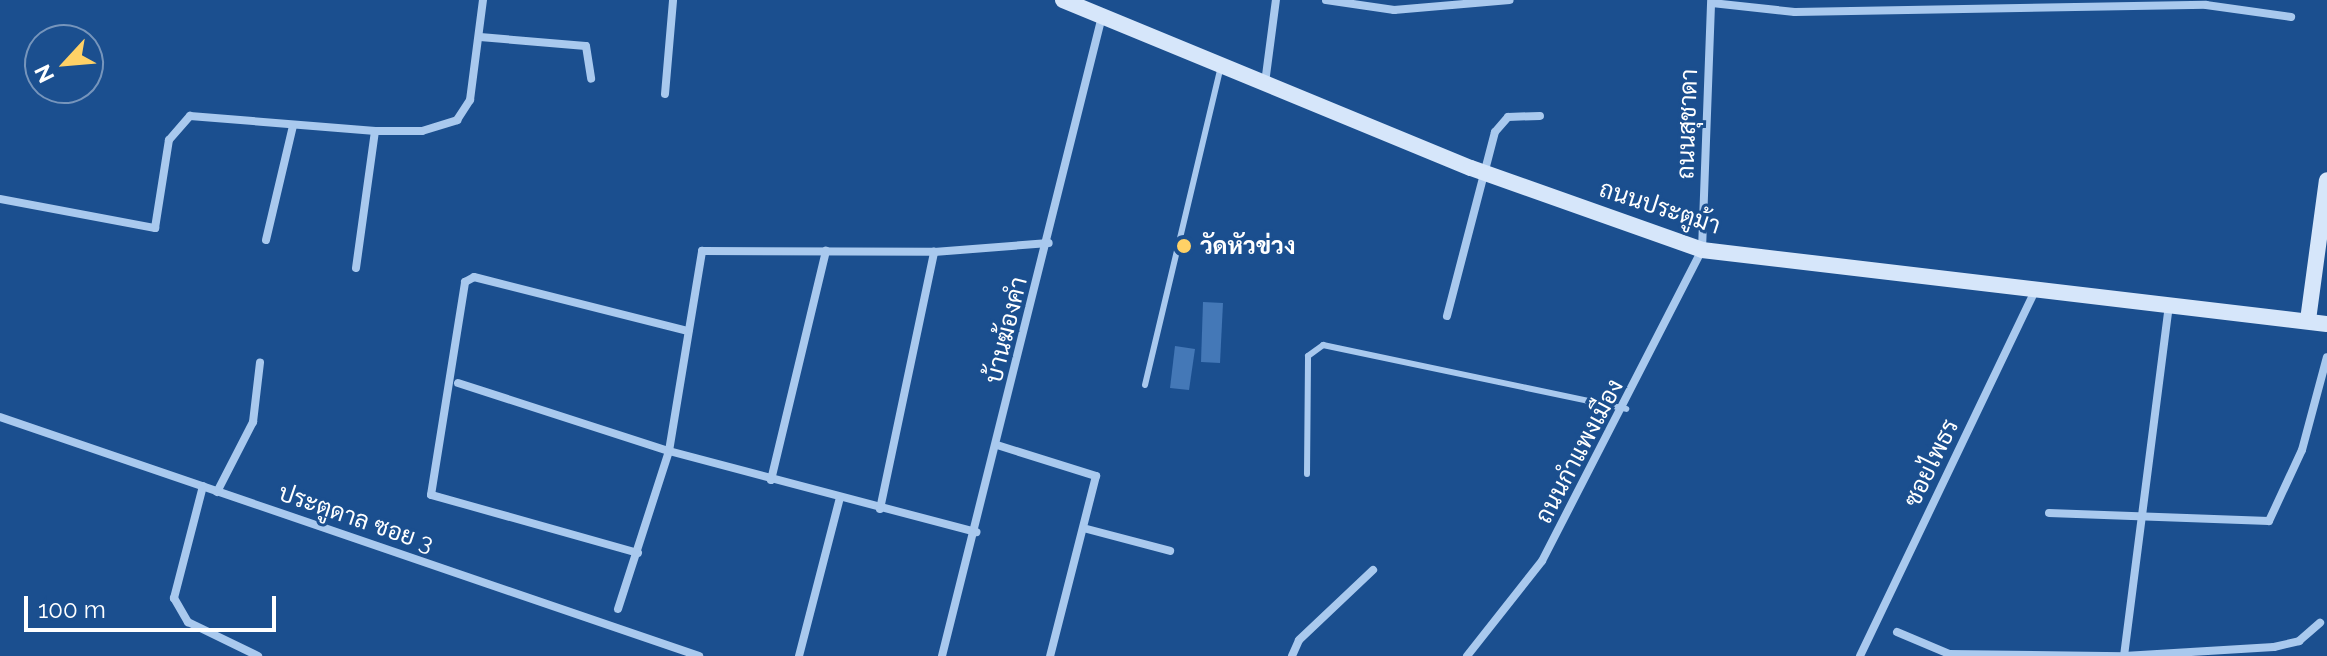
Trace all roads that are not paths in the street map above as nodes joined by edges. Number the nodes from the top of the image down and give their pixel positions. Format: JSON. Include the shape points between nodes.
{"nodes":[{"id":1,"x":483,"y":0,"type":"edge"},
{"id":2,"x":673,"y":0,"type":"edge"},
{"id":3,"x":1063,"y":0,"type":"edge"},
{"id":4,"x":1276,"y":0,"type":"edge"},
{"id":5,"x":1326,"y":0,"type":"edge"},
{"id":6,"x":1510,"y":0,"type":"edge"},
{"id":7,"x":1712,"y":1,"type":"edge"},
{"id":8,"x":1441,"y":2,"type":"edge"},
{"id":9,"x":1103,"y":13,"type":"junction"},
{"id":10,"x":2291,"y":17,"type":"dead end"},
{"id":11,"x":480,"y":37,"type":"junction"},
{"id":12,"x":1222,"y":63,"type":"junction"},
{"id":13,"x":591,"y":79,"type":"dead end"},
{"id":14,"x":1265,"y":83,"type":"junction"},
{"id":15,"x":665,"y":94,"type":"dead end"},
{"id":16,"x":1540,"y":116,"type":"dead end"},
{"id":17,"x":293,"y":126,"type":"junction"},
{"id":18,"x":375,"y":131,"type":"junction"},
{"id":19,"x":1482,"y":171,"type":"junction"},
{"id":20,"x":2327,"y":180,"type":"edge"},
{"id":21,"x":0,"y":199,"type":"edge"},
{"id":22,"x":266,"y":240,"type":"dead end"},
{"id":23,"x":1049,"y":243,"type":"junction"},
{"id":24,"x":1702,"y":250,"type":"junction"},
{"id":25,"x":826,"y":251,"type":"junction"},
{"id":26,"x":934,"y":252,"type":"junction"},
{"id":27,"x":356,"y":268,"type":"dead end"},
{"id":28,"x":2037,"y":286,"type":"junction"},
{"id":29,"x":2169,"y":302,"type":"junction"},
{"id":30,"x":1447,"y":316,"type":"dead end"},
{"id":31,"x":2308,"y":320,"type":"junction"},
{"id":32,"x":2327,"y":324,"type":"edge"},
{"id":33,"x":688,"y":331,"type":"junction"},
{"id":34,"x":2327,"y":357,"type":"edge"},
{"id":35,"x":260,"y":362,"type":"dead end"},
{"id":36,"x":458,"y":383,"type":"dead end"},
{"id":37,"x":1145,"y":385,"type":"dead end"},
{"id":38,"x":1626,"y":409,"type":"junction"},
{"id":39,"x":0,"y":417,"type":"edge"},
{"id":40,"x":997,"y":445,"type":"junction"},
{"id":41,"x":669,"y":451,"type":"junction"},
{"id":42,"x":1307,"y":474,"type":"dead end"},
{"id":43,"x":771,"y":480,"type":"junction"},
{"id":44,"x":203,"y":486,"type":"junction"},
{"id":45,"x":217,"y":492,"type":"junction"},
{"id":46,"x":840,"y":498,"type":"junction"},
{"id":47,"x":880,"y":509,"type":"junction"},
{"id":48,"x":2049,"y":513,"type":"dead end"},
{"id":49,"x":2142,"y":517,"type":"junction"},
{"id":50,"x":1087,"y":529,"type":"junction"},
{"id":51,"x":976,"y":532,"type":"junction"},
{"id":52,"x":1170,"y":551,"type":"dead end"},
{"id":53,"x":638,"y":553,"type":"junction"},
{"id":54,"x":1373,"y":570,"type":"dead end"},
{"id":55,"x":618,"y":609,"type":"dead end"},
{"id":56,"x":2320,"y":623,"type":"dead end"},
{"id":57,"x":1897,"y":632,"type":"dead end"},
{"id":58,"x":258,"y":656,"type":"edge"},
{"id":59,"x":699,"y":656,"type":"edge"},
{"id":60,"x":799,"y":656,"type":"edge"},
{"id":61,"x":942,"y":656,"type":"edge"},
{"id":62,"x":1050,"y":656,"type":"edge"},
{"id":63,"x":1292,"y":656,"type":"edge"},
{"id":64,"x":1467,"y":656,"type":"edge"},
{"id":65,"x":1860,"y":656,"type":"edge"},
{"id":66,"x":2124,"y":656,"type":"edge"}],
"edges":[{"from":1,"to":11,"type":"street"},
{"from":2,"to":15,"type":"street"},
{"from":3,"to":9,"type":"main road","name":"ถนนประตูม้า"},
{"from":4,"to":14,"type":"street"},
{"from":5,"to":8,"type":"street","via":[[1394,10]]},
{"from":6,"to":8,"type":"street"},
{"from":7,"to":10,"type":"street","via":[[1795,12],[2206,5]]},
{"from":7,"to":24,"type":"street","name":"ถนนสุชาดา"},
{"from":9,"to":12,"type":"main road","name":"ถนนประตูม้า"},
{"from":9,"to":23,"type":"street","name":"บ้านฆ้องคำ"},
{"from":11,"to":13,"type":"street","via":[[586,46]]},
{"from":11,"to":18,"type":"street","via":[[470,100],[457,120],[422,131]]},
{"from":12,"to":14,"type":"main road","name":"ถนนประตูม้า"},
{"from":12,"to":37,"type":"lane"},
{"from":14,"to":19,"type":"main road","name":"ถนนประตูม้า"},
{"from":16,"to":19,"type":"street","via":[[1504,119]]},
{"from":17,"to":18,"type":"street"},
{"from":17,"to":21,"type":"street","via":[[205,116],[177,125],[155,228]]},
{"from":17,"to":22,"type":"street"},
{"from":18,"to":27,"type":"street"},
{"from":19,"to":24,"type":"main road","name":"ถนนประตูม้า"},
{"from":19,"to":30,"type":"street"},
{"from":20,"to":31,"type":"main road"},
{"from":23,"to":26,"type":"street"},
{"from":23,"to":40,"type":"street","name":"บ้านฆ้องคำ"},
{"from":24,"to":28,"type":"main road","name":"ถนนประตูม้า"},
{"from":24,"to":38,"type":"street","name":"ถนนกำแพงเมือง"},
{"from":25,"to":26,"type":"street"},
{"from":25,"to":33,"type":"street","via":[[702,251]]},
{"from":25,"to":43,"type":"street"},
{"from":26,"to":47,"type":"street"},
{"from":28,"to":29,"type":"main road","name":"ถนนประตูม้า"},
{"from":28,"to":65,"type":"street","name":"ซอยไพธร"},
{"from":29,"to":31,"type":"main road","name":"ถนนประตูม้า"},
{"from":29,"to":49,"type":"street"},
{"from":31,"to":32,"type":"main road","name":"ถนนประตูม้า"},
{"from":33,"to":41,"type":"street"},
{"from":33,"to":53,"type":"street","via":[[474,277],[465,282],[431,495]]},
{"from":34,"to":49,"type":"street","via":[[2302,450],[2269,521]]},
{"from":35,"to":45,"type":"street","via":[[253,422]]},
{"from":36,"to":41,"type":"street"},
{"from":38,"to":42,"type":"lane","via":[[1323,345],[1308,356]]},
{"from":38,"to":64,"type":"street","name":"ถนนกำแพงเมือง","via":[[1542,561]]},
{"from":39,"to":44,"type":"street","name":"ประตูดาล ซอย 3"},
{"from":40,"to":50,"type":"street","via":[[1093,474]]},
{"from":40,"to":51,"type":"street","name":"บ้านฆ้องคำ"},
{"from":41,"to":43,"type":"street"},
{"from":41,"to":53,"type":"street"},
{"from":43,"to":46,"type":"street"},
{"from":44,"to":45,"type":"street","name":"ประตูดาล ซอย 3"},
{"from":44,"to":58,"type":"street","via":[[174,598],[188,622]]},
{"from":45,"to":59,"type":"street","name":"ประตูดาล ซอย 3"},
{"from":46,"to":47,"type":"street"},
{"from":46,"to":60,"type":"street"},
{"from":47,"to":51,"type":"street"},
{"from":48,"to":49,"type":"street"},
{"from":49,"to":66,"type":"street"},
{"from":50,"to":52,"type":"street"},
{"from":50,"to":62,"type":"street"},
{"from":51,"to":61,"type":"street","name":"บ้านฆ้องคำ"},
{"from":53,"to":55,"type":"street"},
{"from":54,"to":63,"type":"street","via":[[1299,640]]},
{"from":56,"to":66,"type":"street","via":[[2299,641],[2274,647]]},
{"from":57,"to":66,"type":"street","via":[[1949,654]]}]}
